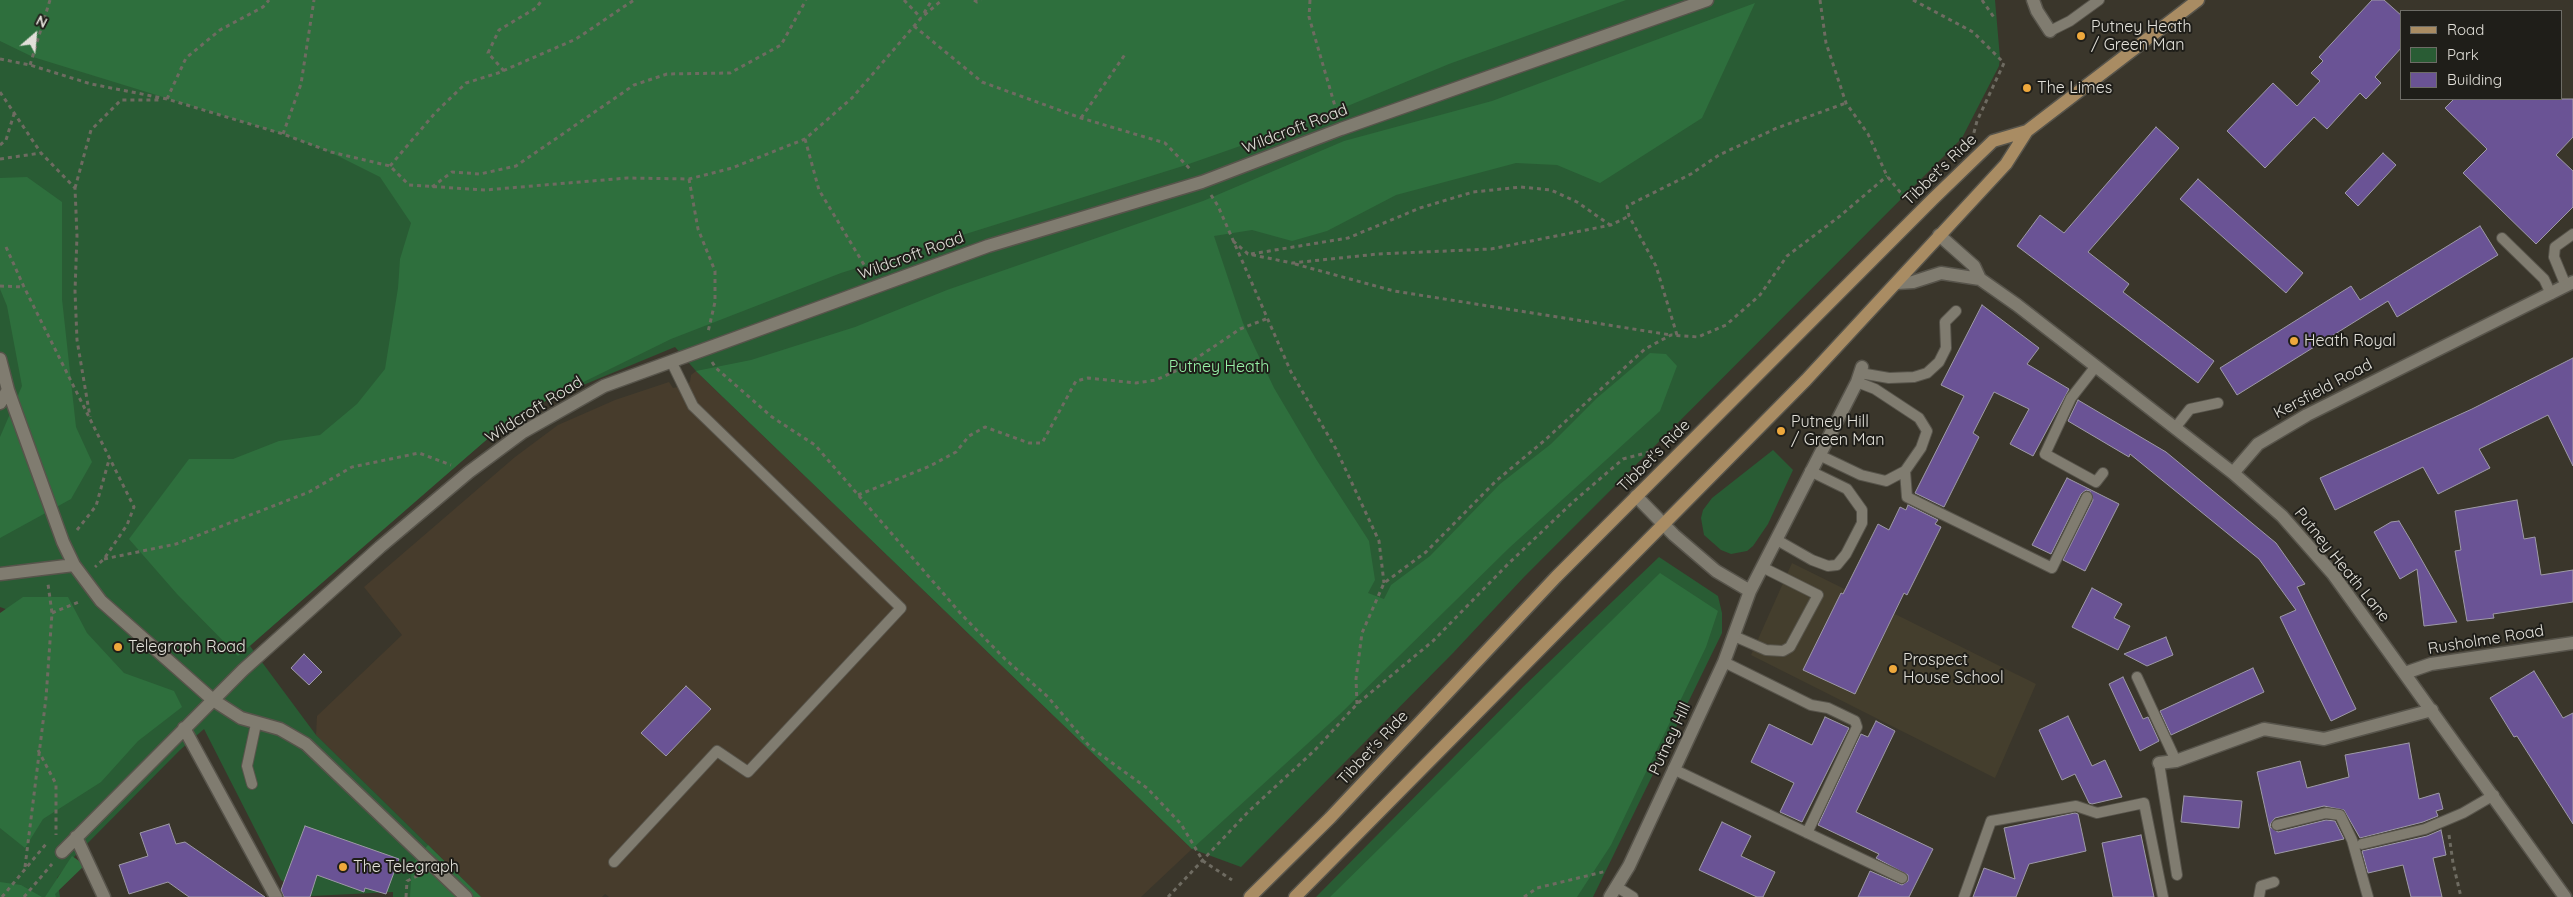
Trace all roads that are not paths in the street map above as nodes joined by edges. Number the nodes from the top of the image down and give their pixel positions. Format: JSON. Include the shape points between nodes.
{"nodes":[{"id":1,"x":1707,"y":0,"type":"edge"},
{"id":2,"x":2033,"y":0,"type":"edge"},
{"id":3,"x":2099,"y":0,"type":"edge"},
{"id":4,"x":2198,"y":0,"type":"edge"},
{"id":5,"x":2050,"y":31,"type":"joint"},
{"id":6,"x":2027,"y":131,"type":"junction"},
{"id":7,"x":2573,"y":234,"type":"edge"},
{"id":8,"x":1939,"y":235,"type":"junction"},
{"id":9,"x":2502,"y":238,"type":"dead end"},
{"id":10,"x":1980,"y":279,"type":"junction"},
{"id":11,"x":1897,"y":283,"type":"junction"},
{"id":12,"x":2570,"y":284,"type":"edge"},
{"id":13,"x":2551,"y":294,"type":"junction"},
{"id":14,"x":1956,"y":311,"type":"dead end"},
{"id":15,"x":0,"y":360,"type":"edge"},
{"id":16,"x":671,"y":361,"type":"junction"},
{"id":17,"x":2096,"y":366,"type":"junction"},
{"id":18,"x":1860,"y":374,"type":"junction"},
{"id":19,"x":8,"y":390,"type":"junction"},
{"id":20,"x":2218,"y":402,"type":"dead end"},
{"id":21,"x":0,"y":403,"type":"edge"},
{"id":22,"x":2176,"y":428,"type":"junction"},
{"id":23,"x":1819,"y":455,"type":"junction"},
{"id":24,"x":1810,"y":471,"type":"junction"},
{"id":25,"x":1905,"y":471,"type":"junction"},
{"id":26,"x":2103,"y":473,"type":"dead end"},
{"id":27,"x":2233,"y":473,"type":"junction"},
{"id":28,"x":1636,"y":496,"type":"junction"},
{"id":29,"x":2087,"y":496,"type":"dead end"},
{"id":30,"x":1664,"y":526,"type":"junction"},
{"id":31,"x":1777,"y":540,"type":"junction"},
{"id":32,"x":74,"y":565,"type":"junction"},
{"id":33,"x":1762,"y":567,"type":"junction"},
{"id":34,"x":0,"y":574,"type":"edge"},
{"id":35,"x":1750,"y":590,"type":"junction"},
{"id":36,"x":1734,"y":636,"type":"junction"},
{"id":37,"x":2573,"y":643,"type":"edge"},
{"id":38,"x":1724,"y":662,"type":"junction"},
{"id":39,"x":2405,"y":673,"type":"junction"},
{"id":40,"x":2137,"y":676,"type":"dead end"},
{"id":41,"x":213,"y":700,"type":"junction"},
{"id":42,"x":2432,"y":710,"type":"junction"},
{"id":43,"x":256,"y":724,"type":"junction"},
{"id":44,"x":184,"y":728,"type":"junction"},
{"id":45,"x":2176,"y":761,"type":"junction"},
{"id":46,"x":2159,"y":763,"type":"joint"},
{"id":47,"x":1674,"y":769,"type":"junction"},
{"id":48,"x":252,"y":784,"type":"dead end"},
{"id":49,"x":2494,"y":795,"type":"junction"},
{"id":50,"x":2277,"y":825,"type":"dead end"},
{"id":51,"x":1807,"y":833,"type":"junction"},
{"id":52,"x":76,"y":837,"type":"junction"},
{"id":53,"x":2362,"y":844,"type":"dead end"},
{"id":54,"x":62,"y":852,"type":"road end"},
{"id":55,"x":614,"y":862,"type":"dead end"},
{"id":56,"x":2177,"y":875,"type":"dead end"},
{"id":57,"x":1902,"y":878,"type":"dead end"},
{"id":58,"x":2274,"y":882,"type":"dead end"},
{"id":59,"x":1614,"y":892,"type":"edge"},
{"id":60,"x":104,"y":897,"type":"edge"},
{"id":61,"x":276,"y":897,"type":"edge"},
{"id":62,"x":466,"y":897,"type":"edge"},
{"id":63,"x":1250,"y":897,"type":"edge"},
{"id":64,"x":1295,"y":897,"type":"edge"},
{"id":65,"x":1633,"y":897,"type":"edge"},
{"id":66,"x":1964,"y":897,"type":"edge"},
{"id":67,"x":2164,"y":897,"type":"edge"},
{"id":68,"x":2259,"y":897,"type":"edge"},
{"id":69,"x":2368,"y":897,"type":"edge"},
{"id":70,"x":2565,"y":897,"type":"edge"}],
"edges":[{"from":1,"to":16,"type":"street","name":"Wildcroft Road","via":[[1202,182],[988,246]]},
{"from":2,"to":5,"type":"street","via":[[2036,11]]},
{"from":3,"to":5,"type":"lane"},
{"from":4,"to":6,"type":"main road"},
{"from":6,"to":8,"type":"main road","via":[[2006,164]]},
{"from":6,"to":28,"type":"main road","name":"Tibbet's Ride","via":[[1993,141]]},
{"from":7,"to":12,"type":"lane","via":[[2555,247],[2554,257]]},
{"from":8,"to":10,"type":"street","name":"Putney Heath Lane","via":[[1974,266]]},
{"from":8,"to":11,"type":"main road"},
{"from":9,"to":13,"type":"lane","via":[[2544,279]]},
{"from":10,"to":11,"type":"street","name":"Putney Heath Lane","via":[[1942,273]]},
{"from":10,"to":17,"type":"street","name":"Putney Heath Lane"},
{"from":11,"to":30,"type":"main road"},
{"from":12,"to":13,"type":"street","name":"Kersfield Road"},
{"from":13,"to":27,"type":"street","name":"Kersfield Road","via":[[2307,415],[2258,444]]},
{"from":14,"to":18,"type":"lane","via":[[1945,322],[1946,348],[1939,362],[1927,373],[1889,378]]},
{"from":15,"to":19,"type":"street"},
{"from":16,"to":41,"type":"street","name":"Wildcroft Road","via":[[604,386],[523,432],[469,472],[366,560]]},
{"from":16,"to":55,"type":"lane","via":[[693,406],[902,608],[748,772],[716,751]]},
{"from":17,"to":22,"type":"street","name":"Putney Heath Lane"},
{"from":17,"to":26,"type":"lane","via":[[2071,398],[2045,454],[2096,482]]},
{"from":18,"to":23,"type":"street","name":"Putney Hill"},
{"from":18,"to":25,"type":"lane","via":[[1874,389],[1919,418],[1927,431],[1921,448]]},
{"from":19,"to":21,"type":"street"},
{"from":19,"to":32,"type":"street"},
{"from":20,"to":22,"type":"lane","via":[[2190,409]]},
{"from":22,"to":27,"type":"street","name":"Putney Heath Lane"},
{"from":23,"to":24,"type":"street","name":"Putney Hill"},
{"from":23,"to":25,"type":"lane","via":[[1860,475],[1886,481]]},
{"from":24,"to":31,"type":"street","name":"Putney Hill"},
{"from":24,"to":31,"type":"lane","via":[[1847,489],[1862,510],[1862,523],[1846,554],[1837,564],[1828,566]]},
{"from":25,"to":29,"type":"lane","via":[[1907,497],[2052,568]]},
{"from":27,"to":39,"type":"street","name":"Putney Heath Lane","via":[[2282,516],[2333,574]]},
{"from":28,"to":30,"type":"street"},
{"from":28,"to":63,"type":"main road","name":"Tibbet's Ride","via":[[1330,818]]},
{"from":30,"to":35,"type":"street","via":[[1716,571]]},
{"from":30,"to":64,"type":"main road"},
{"from":31,"to":33,"type":"street","name":"Putney Hill"},
{"from":32,"to":34,"type":"street"},
{"from":32,"to":41,"type":"street","via":[[96,595],[132,630]]},
{"from":33,"to":35,"type":"street","name":"Putney Hill"},
{"from":33,"to":36,"type":"lane","via":[[1818,595],[1790,647],[1766,650]]},
{"from":35,"to":36,"type":"street","name":"Putney Hill"},
{"from":36,"to":38,"type":"street","name":"Putney Hill"},
{"from":37,"to":39,"type":"street","name":"Rusholme Road","via":[[2431,664]]},
{"from":38,"to":47,"type":"street","name":"Putney Hill"},
{"from":38,"to":51,"type":"lane","via":[[1810,705],[1828,708],[1855,721],[1857,727]]},
{"from":39,"to":42,"type":"street","name":"Putney Heath Lane"},
{"from":40,"to":45,"type":"lane"},
{"from":41,"to":43,"type":"street"},
{"from":41,"to":44,"type":"street","name":"Wildcroft Road"},
{"from":42,"to":45,"type":"street","via":[[2324,739],[2264,729]]},
{"from":42,"to":49,"type":"street","name":"Putney Heath Lane"},
{"from":43,"to":48,"type":"lane","via":[[247,766]]},
{"from":43,"to":62,"type":"street","via":[[280,729],[306,744]]},
{"from":44,"to":52,"type":"street","name":"Wildcroft Road"},
{"from":44,"to":61,"type":"street"},
{"from":45,"to":46,"type":"street"},
{"from":46,"to":56,"type":"lane"},
{"from":47,"to":51,"type":"lane"},
{"from":47,"to":59,"type":"street","name":"Putney Hill"},
{"from":49,"to":53,"type":"lane","via":[[2425,829]]},
{"from":49,"to":70,"type":"street","name":"Putney Heath Lane"},
{"from":50,"to":69,"type":"lane","via":[[2326,813],[2340,815],[2352,840]]},
{"from":51,"to":57,"type":"lane"},
{"from":52,"to":54,"type":"street","name":"Wildcroft Road"},
{"from":52,"to":60,"type":"street"},
{"from":58,"to":68,"type":"lane","via":[[2261,886]]},
{"from":59,"to":65,"type":"lane"},
{"from":66,"to":67,"type":"lane","via":[[1991,821],[2076,806],[2097,813],[2144,803]]}]}
